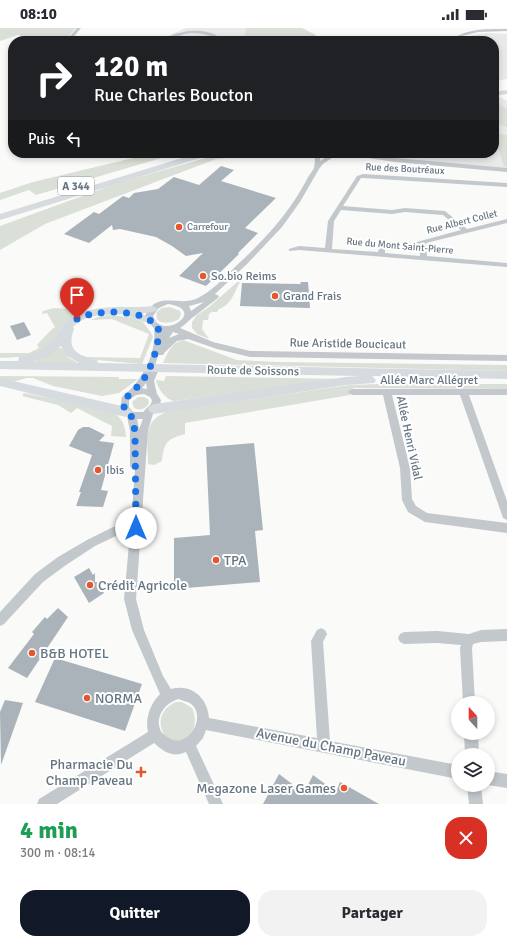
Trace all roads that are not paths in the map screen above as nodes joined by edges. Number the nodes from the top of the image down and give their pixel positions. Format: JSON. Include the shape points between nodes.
{"nodes":[{"id":1,"x":79,"y":28,"type":"edge"},
{"id":2,"x":470,"y":28,"type":"edge"},
{"id":3,"x":507,"y":30,"type":"edge"},
{"id":4,"x":480,"y":32,"type":"junction"},
{"id":5,"x":72,"y":36,"type":"edge"},
{"id":6,"x":174,"y":36,"type":"edge"},
{"id":7,"x":215,"y":36,"type":"edge"},
{"id":8,"x":460,"y":36,"type":"edge"},
{"id":9,"x":172,"y":158,"type":"edge"},
{"id":10,"x":189,"y":158,"type":"edge"},
{"id":11,"x":318,"y":158,"type":"edge"},
{"id":12,"x":327,"y":158,"type":"edge"},
{"id":13,"x":382,"y":158,"type":"edge"},
{"id":14,"x":317,"y":166,"type":"junction"},
{"id":15,"x":145,"y":170,"type":"junction"},
{"id":16,"x":507,"y":170,"type":"edge"},
{"id":17,"x":507,"y":185,"type":"edge"},
{"id":18,"x":340,"y":208,"type":"junction"},
{"id":19,"x":0,"y":212,"type":"edge"},
{"id":20,"x":0,"y":217,"type":"edge"},
{"id":21,"x":507,"y":221,"type":"edge"},
{"id":22,"x":0,"y":224,"type":"edge"},
{"id":23,"x":466,"y":231,"type":"junction"},
{"id":24,"x":422,"y":242,"type":"junction"},
{"id":25,"x":291,"y":250,"type":"dead end"},
{"id":26,"x":328,"y":250,"type":"junction"},
{"id":27,"x":381,"y":255,"type":"junction"},
{"id":28,"x":424,"y":258,"type":"junction"},
{"id":29,"x":507,"y":265,"type":"edge"},
{"id":30,"x":232,"y":276,"type":"junction"},
{"id":31,"x":183,"y":305,"type":"junction"},
{"id":32,"x":153,"y":309,"type":"junction"},
{"id":33,"x":119,"y":312,"type":"junction"},
{"id":34,"x":188,"y":318,"type":"junction"},
{"id":35,"x":77,"y":319,"type":"junction"},
{"id":36,"x":154,"y":324,"type":"junction"},
{"id":37,"x":173,"y":328,"type":"junction"},
{"id":38,"x":191,"y":337,"type":"junction"},
{"id":39,"x":159,"y":357,"type":"junction"},
{"id":40,"x":507,"y":358,"type":"edge"},
{"id":41,"x":0,"y":363,"type":"edge"},
{"id":42,"x":112,"y":367,"type":"junction"},
{"id":43,"x":132,"y":370,"type":"junction"},
{"id":44,"x":176,"y":371,"type":"junction"},
{"id":45,"x":0,"y":373,"type":"edge"},
{"id":46,"x":507,"y":375,"type":"edge"},
{"id":47,"x":443,"y":378,"type":"junction"},
{"id":48,"x":507,"y":378,"type":"edge"},
{"id":49,"x":0,"y":382,"type":"edge"},
{"id":50,"x":134,"y":392,"type":"junction"},
{"id":51,"x":352,"y":392,"type":"dead end"},
{"id":52,"x":387,"y":392,"type":"junction"},
{"id":53,"x":463,"y":392,"type":"junction"},
{"id":54,"x":507,"y":392,"type":"edge"},
{"id":55,"x":153,"y":394,"type":"junction"},
{"id":56,"x":152,"y":411,"type":"junction"},
{"id":57,"x":129,"y":413,"type":"junction"},
{"id":58,"x":507,"y":515,"type":"edge"},
{"id":59,"x":136,"y":528,"type":"junction"},
{"id":60,"x":507,"y":528,"type":"edge"},
{"id":61,"x":0,"y":620,"type":"edge"},
{"id":62,"x":321,"y":634,"type":"dead end"},
{"id":63,"x":507,"y":635,"type":"edge"},
{"id":64,"x":404,"y":638,"type":"dead end"},
{"id":65,"x":469,"y":640,"type":"junction"},
{"id":66,"x":168,"y":696,"type":"junction"},
{"id":67,"x":469,"y":696,"type":"edge"},
{"id":68,"x":203,"y":723,"type":"junction"},
{"id":69,"x":156,"y":735,"type":"junction"},
{"id":70,"x":189,"y":745,"type":"junction"},
{"id":71,"x":324,"y":746,"type":"junction"},
{"id":72,"x":451,"y":771,"type":"edge"},
{"id":73,"x":495,"y":779,"type":"edge"},
{"id":74,"x":507,"y":781,"type":"edge"},
{"id":75,"x":475,"y":792,"type":"edge"},
{"id":76,"x":44,"y":804,"type":"edge"},
{"id":77,"x":216,"y":804,"type":"edge"},
{"id":78,"x":476,"y":804,"type":"edge"}],
"edges":[{"from":1,"to":5,"type":"street"},
{"from":2,"to":4,"type":"street"},
{"from":3,"to":4,"type":"street"},
{"from":4,"to":8,"type":"street"},
{"from":6,"to":7,"type":"street","via":[[193,30]]},
{"from":9,"to":19,"type":"highway","number":"A 344"},
{"from":10,"to":15,"type":"highway","number":"A 344"},
{"from":11,"to":14,"type":"street"},
{"from":12,"to":14,"type":"street"},
{"from":13,"to":16,"type":"street"},
{"from":14,"to":30,"type":"street","via":[[298,201],[278,229]]},
{"from":15,"to":20,"type":"highway","number":"A 344"},
{"from":15,"to":22,"type":"highway"},
{"from":17,"to":18,"type":"street","name":"Rue des Boutréaux","via":[[363,176],[359,177]]},
{"from":18,"to":23,"type":"street","via":[[445,213]]},
{"from":18,"to":26,"type":"street","name":"Rue des Boutréaux","via":[[331,221]]},
{"from":21,"to":23,"type":"street","name":"Rue Albert Collet"},
{"from":23,"to":24,"type":"street","name":"Rue Albert Collet"},
{"from":24,"to":27,"type":"street","name":"Rue Albert Collet","via":[[413,245],[382,242]]},
{"from":24,"to":28,"type":"street","name":"Rue Albert Collet"},
{"from":25,"to":26,"type":"street","name":"Rue du Mont Saint-Pierre"},
{"from":26,"to":27,"type":"street","name":"Rue du Mont Saint-Pierre"},
{"from":27,"to":28,"type":"street","name":"Rue du Mont Saint-Pierre"},
{"from":28,"to":29,"type":"street","name":"Rue du Mont Saint-Pierre"},
{"from":30,"to":31,"type":"street","via":[[199,301]]},
{"from":30,"to":34,"type":"street","via":[[220,292]]},
{"from":31,"to":32,"type":"street","via":[[168,302]]},
{"from":31,"to":34,"type":"street","via":[[188,310]]},
{"from":32,"to":33,"type":"main road"},
{"from":32,"to":36,"type":"street","via":[[149,316]]},
{"from":33,"to":35,"type":"main road","via":[[96,313]]},
{"from":33,"to":36,"type":"main road"},
{"from":34,"to":37,"type":"street"},
{"from":34,"to":38,"type":"street","via":[[187,328]]},
{"from":35,"to":41,"type":"main road","via":[[67,326],[56,344],[37,357]]},
{"from":35,"to":42,"type":"main road","via":[[67,333],[65,343],[68,352],[80,360]]},
{"from":36,"to":37,"type":"street"},
{"from":36,"to":50,"type":"street","via":[[159,335],[153,357],[146,376]]},
{"from":37,"to":38,"type":"street","name":"Rue Aristide Boucicaut"},
{"from":37,"to":39,"type":"street","via":[[166,335]]},
{"from":38,"to":39,"type":"street","via":[[173,338]]},
{"from":38,"to":40,"type":"street","name":"Rue Aristide Boucicaut","via":[[238,352],[262,355]]},
{"from":39,"to":55,"type":"street","via":[[150,381]]},
{"from":41,"to":42,"type":"main road","name":"Route de Soissons"},
{"from":42,"to":43,"type":"main road","name":"Route de Soissons"},
{"from":43,"to":44,"type":"main road","name":"Route de Soissons"},
{"from":43,"to":45,"type":"main road","name":"Route de Soissons"},
{"from":44,"to":46,"type":"main road","name":"Route de Soissons"},
{"from":44,"to":47,"type":"main road","name":"Route de Soissons"},
{"from":47,"to":48,"type":"main road","name":"Route de Soissons"},
{"from":47,"to":56,"type":"main road","via":[[346,381]]},
{"from":49,"to":57,"type":"main road"},
{"from":50,"to":55,"type":"street","via":[[144,391]]},
{"from":50,"to":57,"type":"street","via":[[128,395],[123,404]]},
{"from":51,"to":52,"type":"street","name":"Allée Marc Allégret"},
{"from":52,"to":53,"type":"street","name":"Allée Marc Allégret"},
{"from":52,"to":60,"type":"street","name":"Allée Henri Vidal","via":[[405,468],[407,500],[412,509],[425,517]]},
{"from":53,"to":54,"type":"street","name":"Allée Marc Allégret"},
{"from":53,"to":58,"type":"street"},
{"from":55,"to":56,"type":"street","via":[[157,401]]},
{"from":56,"to":57,"type":"street","via":[[143,416]]},
{"from":56,"to":59,"type":"street","via":[[143,430]]},
{"from":57,"to":59,"type":"street","via":[[135,431]]},
{"from":59,"to":61,"type":"street","via":[[117,530],[62,561],[39,578]]},
{"from":59,"to":66,"type":"street","via":[[130,599],[138,630]]},
{"from":62,"to":71,"type":"street","via":[[317,641]]},
{"from":63,"to":65,"type":"street","via":[[481,636]]},
{"from":64,"to":65,"type":"street","via":[[437,637]]},
{"from":65,"to":67,"type":"street","via":[[466,648]]},
{"from":66,"to":68,"type":"street","via":[[189,694],[198,701],[203,711]]},
{"from":66,"to":69,"type":"street","via":[[160,703],[155,713],[153,724]]},
{"from":68,"to":70,"type":"street","via":[[196,739]]},
{"from":68,"to":71,"type":"street","name":"Avenue du Champ Paveau"},
{"from":69,"to":70,"type":"street","via":[[170,748]]},
{"from":69,"to":76,"type":"street"},
{"from":70,"to":77,"type":"street"},
{"from":71,"to":72,"type":"street","name":"Avenue du Champ Paveau"},
{"from":73,"to":74,"type":"street"},
{"from":75,"to":78,"type":"street"}]}
